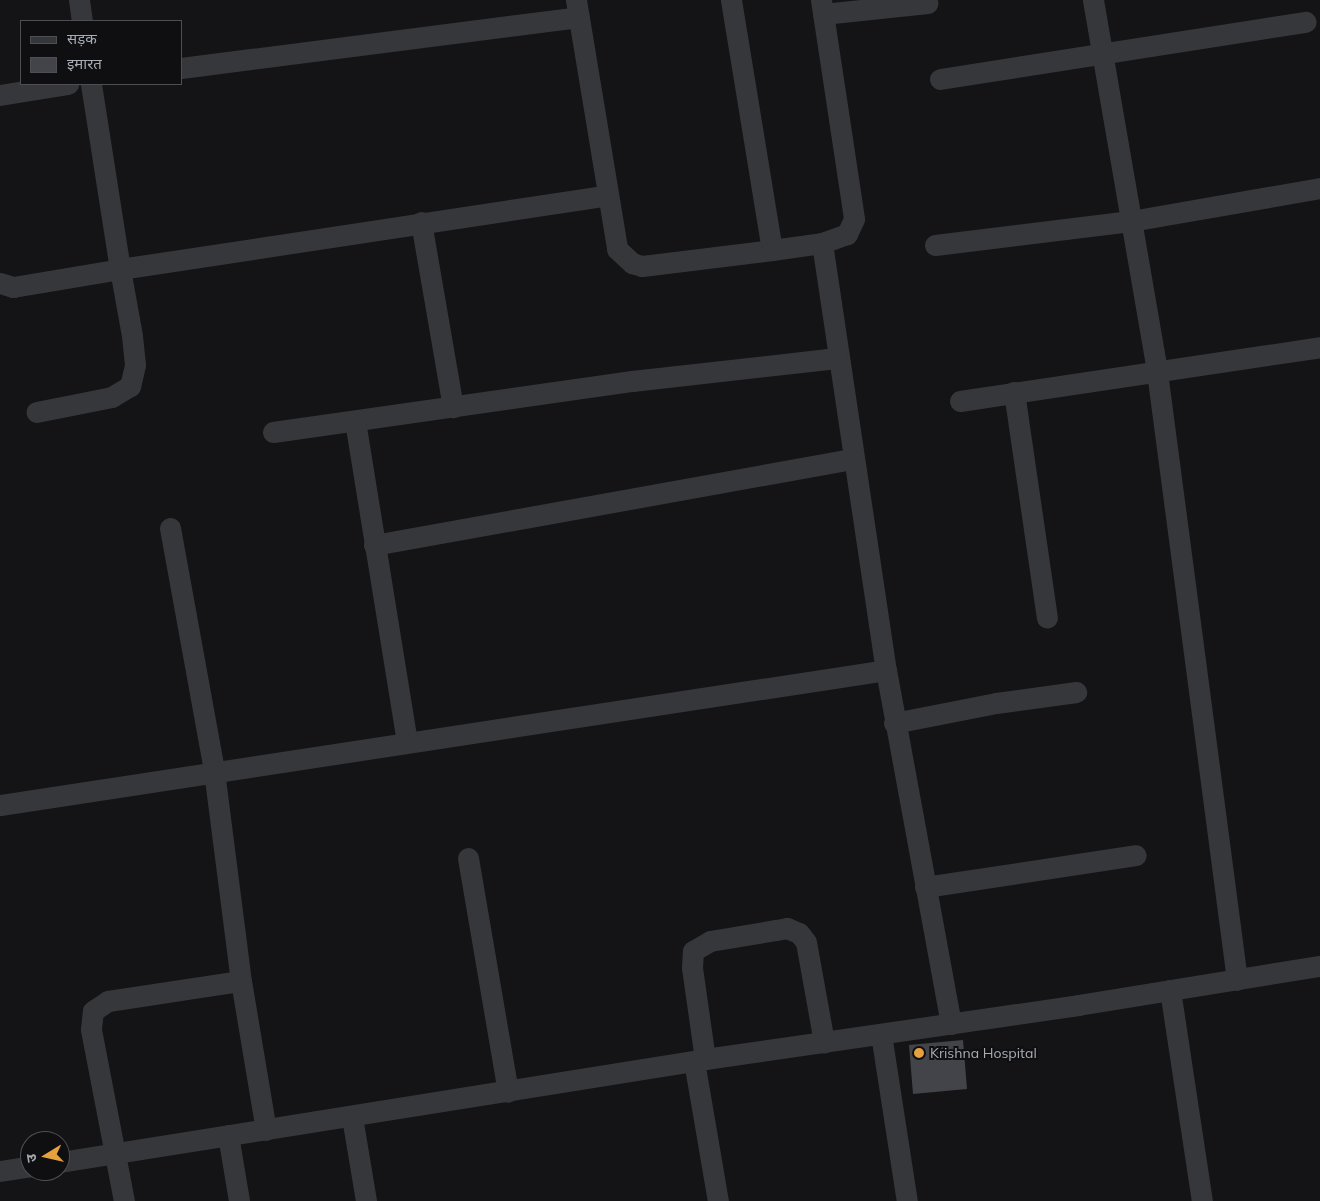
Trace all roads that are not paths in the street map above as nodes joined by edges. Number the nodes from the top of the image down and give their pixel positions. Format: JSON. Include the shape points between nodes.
{"nodes":[{"id":1,"x":79,"y":0,"type":"edge"},
{"id":2,"x":731,"y":0,"type":"edge"},
{"id":3,"x":1093,"y":0,"type":"edge"},
{"id":4,"x":927,"y":2,"type":"dead end"},
{"id":5,"x":822,"y":7,"type":"edge"},
{"id":6,"x":577,"y":9,"type":"edge"},
{"id":7,"x":82,"y":20,"type":"edge"},
{"id":8,"x":1306,"y":22,"type":"dead end"},
{"id":9,"x":1103,"y":56,"type":"junction"},
{"id":10,"x":182,"y":68,"type":"edge"},
{"id":11,"x":940,"y":78,"type":"dead end"},
{"id":12,"x":62,"y":85,"type":"edge"},
{"id":13,"x":91,"y":85,"type":"edge"},
{"id":14,"x":0,"y":95,"type":"edge"},
{"id":15,"x":1320,"y":188,"type":"edge"},
{"id":16,"x":607,"y":195,"type":"junction"},
{"id":17,"x":1131,"y":221,"type":"junction"},
{"id":18,"x":421,"y":222,"type":"junction"},
{"id":19,"x":822,"y":243,"type":"junction"},
{"id":20,"x":935,"y":245,"type":"dead end"},
{"id":21,"x":772,"y":250,"type":"junction"},
{"id":22,"x":120,"y":269,"type":"junction"},
{"id":23,"x":0,"y":283,"type":"edge"},
{"id":24,"x":1320,"y":346,"type":"edge"},
{"id":25,"x":837,"y":358,"type":"junction"},
{"id":26,"x":1157,"y":372,"type":"junction"},
{"id":27,"x":1014,"y":392,"type":"junction"},
{"id":28,"x":960,"y":401,"type":"dead end"},
{"id":29,"x":453,"y":407,"type":"junction"},
{"id":30,"x":36,"y":412,"type":"dead end"},
{"id":31,"x":355,"y":421,"type":"junction"},
{"id":32,"x":274,"y":432,"type":"dead end"},
{"id":33,"x":852,"y":458,"type":"junction"},
{"id":34,"x":170,"y":528,"type":"dead end"},
{"id":35,"x":374,"y":545,"type":"junction"},
{"id":36,"x":1047,"y":618,"type":"dead end"},
{"id":37,"x":886,"y":670,"type":"junction"},
{"id":38,"x":1076,"y":692,"type":"dead end"},
{"id":39,"x":894,"y":723,"type":"junction"},
{"id":40,"x":407,"y":742,"type":"junction"},
{"id":41,"x":214,"y":771,"type":"junction"},
{"id":42,"x":0,"y":804,"type":"edge"},
{"id":43,"x":1136,"y":855,"type":"dead end"},
{"id":44,"x":468,"y":858,"type":"dead end"},
{"id":45,"x":925,"y":887,"type":"junction"},
{"id":46,"x":1320,"y":966,"type":"edge"},
{"id":47,"x":1237,"y":980,"type":"junction"},
{"id":48,"x":241,"y":981,"type":"junction"},
{"id":49,"x":1170,"y":990,"type":"junction"},
{"id":50,"x":951,"y":1024,"type":"junction"},
{"id":51,"x":881,"y":1034,"type":"junction"},
{"id":52,"x":824,"y":1042,"type":"junction"},
{"id":53,"x":700,"y":1060,"type":"junction"},
{"id":54,"x":508,"y":1092,"type":"junction"},
{"id":55,"x":352,"y":1117,"type":"junction"},
{"id":56,"x":266,"y":1130,"type":"junction"},
{"id":57,"x":228,"y":1135,"type":"junction"},
{"id":58,"x":117,"y":1154,"type":"junction"},
{"id":59,"x":70,"y":1161,"type":"edge"},
{"id":60,"x":20,"y":1168,"type":"edge"},
{"id":61,"x":0,"y":1171,"type":"edge"},
{"id":62,"x":124,"y":1201,"type":"edge"},
{"id":63,"x":239,"y":1201,"type":"edge"},
{"id":64,"x":366,"y":1201,"type":"edge"},
{"id":65,"x":718,"y":1201,"type":"edge"},
{"id":66,"x":907,"y":1201,"type":"edge"},
{"id":67,"x":1202,"y":1201,"type":"edge"}],
"edges":[{"from":1,"to":7,"type":"street"},
{"from":2,"to":21,"type":"street"},
{"from":3,"to":9,"type":"street"},
{"from":4,"to":5,"type":"street"},
{"from":5,"to":19,"type":"street","via":[[854,219],[847,234]]},
{"from":6,"to":10,"type":"street"},
{"from":6,"to":16,"type":"street"},
{"from":8,"to":9,"type":"street"},
{"from":9,"to":11,"type":"street"},
{"from":9,"to":17,"type":"street"},
{"from":12,"to":14,"type":"street"},
{"from":13,"to":22,"type":"street"},
{"from":15,"to":17,"type":"street"},
{"from":16,"to":18,"type":"street"},
{"from":16,"to":21,"type":"street","via":[[617,249],[632,263],[642,266]]},
{"from":17,"to":20,"type":"street"},
{"from":17,"to":26,"type":"street"},
{"from":18,"to":22,"type":"street"},
{"from":18,"to":29,"type":"street"},
{"from":19,"to":21,"type":"street"},
{"from":19,"to":25,"type":"street"},
{"from":22,"to":23,"type":"street","via":[[13,288]]},
{"from":22,"to":30,"type":"street","via":[[134,355],[130,386],[112,397]]},
{"from":24,"to":26,"type":"street"},
{"from":25,"to":29,"type":"street","via":[[632,381]]},
{"from":25,"to":33,"type":"street"},
{"from":26,"to":27,"type":"street"},
{"from":26,"to":47,"type":"street"},
{"from":27,"to":28,"type":"street"},
{"from":27,"to":36,"type":"street"},
{"from":29,"to":31,"type":"street"},
{"from":31,"to":32,"type":"street"},
{"from":31,"to":35,"type":"street"},
{"from":33,"to":35,"type":"street"},
{"from":33,"to":37,"type":"street"},
{"from":34,"to":41,"type":"street"},
{"from":35,"to":40,"type":"street"},
{"from":37,"to":39,"type":"street"},
{"from":37,"to":40,"type":"street"},
{"from":38,"to":39,"type":"street","via":[[996,703]]},
{"from":39,"to":45,"type":"street"},
{"from":40,"to":41,"type":"street"},
{"from":41,"to":42,"type":"street"},
{"from":41,"to":48,"type":"street"},
{"from":43,"to":45,"type":"street"},
{"from":44,"to":54,"type":"street"},
{"from":45,"to":50,"type":"street"},
{"from":46,"to":47,"type":"street"},
{"from":47,"to":49,"type":"street"},
{"from":48,"to":56,"type":"street"},
{"from":48,"to":58,"type":"street","via":[[108,1001],[93,1011],[91,1029]]},
{"from":49,"to":50,"type":"street"},
{"from":49,"to":67,"type":"street"},
{"from":50,"to":51,"type":"street"},
{"from":51,"to":52,"type":"street"},
{"from":51,"to":66,"type":"street"},
{"from":52,"to":53,"type":"street"},
{"from":52,"to":53,"type":"street","via":[[806,942],[799,933],[787,928],[710,941],[693,951]]},
{"from":53,"to":54,"type":"street"},
{"from":53,"to":65,"type":"street"},
{"from":54,"to":55,"type":"street"},
{"from":55,"to":56,"type":"street"},
{"from":55,"to":64,"type":"street"},
{"from":56,"to":57,"type":"street"},
{"from":57,"to":58,"type":"street"},
{"from":57,"to":63,"type":"street"},
{"from":58,"to":59,"type":"street"},
{"from":58,"to":62,"type":"street"},
{"from":60,"to":61,"type":"street"}]}
